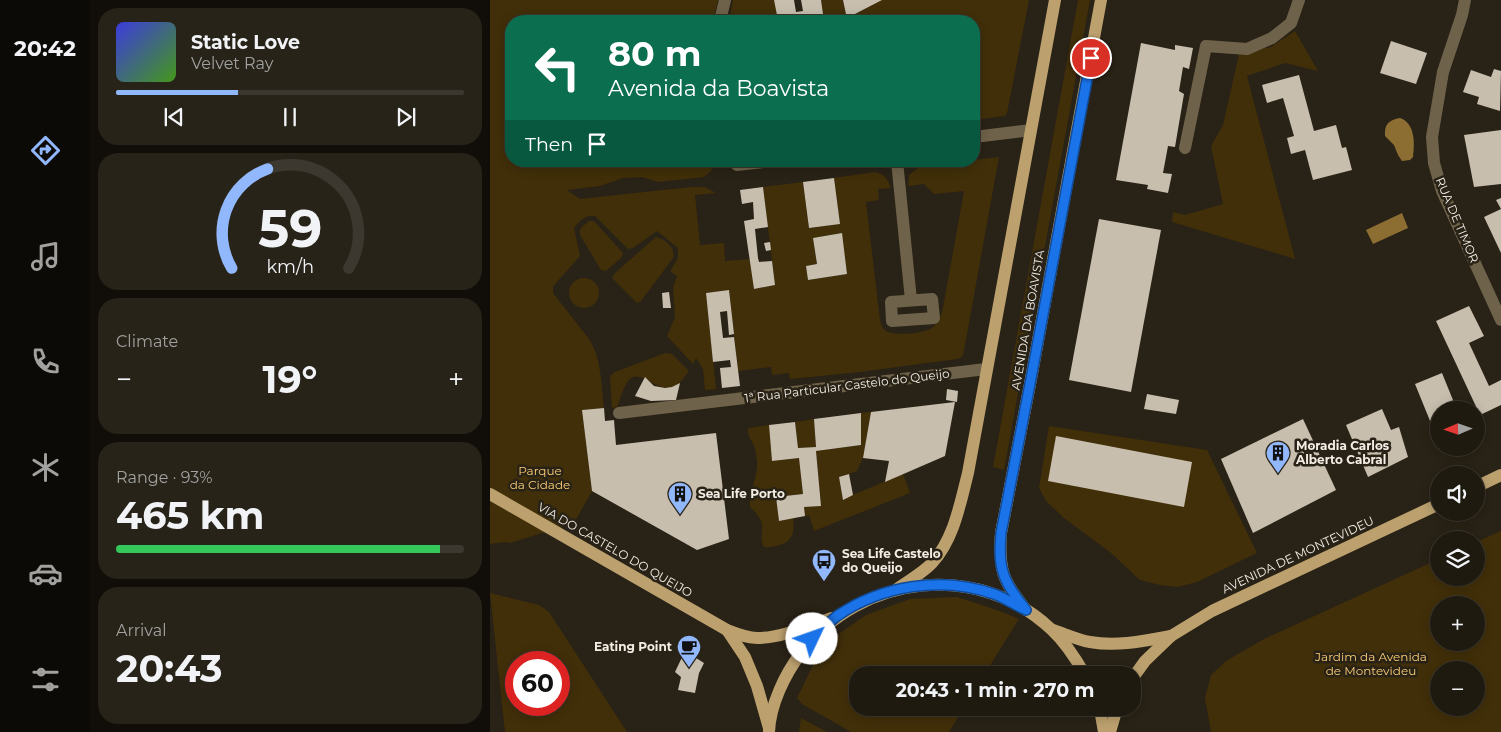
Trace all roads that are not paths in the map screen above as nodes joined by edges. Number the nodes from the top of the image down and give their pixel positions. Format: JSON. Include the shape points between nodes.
{"nodes":[{"id":1,"x":725,"y":0,"type":"edge"},
{"id":2,"x":1055,"y":0,"type":"edge"},
{"id":3,"x":1101,"y":0,"type":"edge"},
{"id":4,"x":1299,"y":0,"type":"edge"},
{"id":5,"x":1465,"y":0,"type":"edge"},
{"id":6,"x":721,"y":15,"type":"edge"},
{"id":7,"x":1031,"y":130,"type":"junction"},
{"id":8,"x":980,"y":135,"type":"edge"},
{"id":9,"x":1185,"y":148,"type":"dead end"},
{"id":10,"x":897,"y":167,"type":"edge"},
{"id":11,"x":911,"y":300,"type":"dead end"},
{"id":12,"x":1501,"y":320,"type":"edge"},
{"id":13,"x":986,"y":369,"type":"junction"},
{"id":14,"x":619,"y":413,"type":"dead end"},
{"id":15,"x":1501,"y":475,"type":"edge"},
{"id":16,"x":1485,"y":483,"type":"edge"},
{"id":17,"x":490,"y":494,"type":"edge"},
{"id":18,"x":1430,"y":508,"type":"edge"},
{"id":19,"x":897,"y":589,"type":"junction"},
{"id":20,"x":1026,"y":610,"type":"junction"},
{"id":21,"x":836,"y":617,"type":"junction"},
{"id":22,"x":1052,"y":629,"type":"junction"},
{"id":23,"x":727,"y":630,"type":"junction"},
{"id":24,"x":1171,"y":636,"type":"junction"},
{"id":25,"x":1081,"y":666,"type":"edge"},
{"id":26,"x":1141,"y":667,"type":"edge"},
{"id":27,"x":1101,"y":716,"type":"edge"},
{"id":28,"x":1115,"y":716,"type":"edge"},
{"id":29,"x":769,"y":730,"type":"edge"},
{"id":30,"x":1104,"y":732,"type":"edge"},
{"id":31,"x":1110,"y":732,"type":"edge"}],
"edges":[{"from":1,"to":6,"type":"street"},
{"from":2,"to":7,"type":"main road"},
{"from":3,"to":20,"type":"main road","name":"AVENIDA DA BOAVISTA","via":[[1001,533],[1003,573]]},
{"from":4,"to":9,"type":"street","via":[[1291,23],[1272,38],[1247,49],[1206,46]]},
{"from":5,"to":12,"type":"street","name":"RUA DE TIMOR","via":[[1443,72],[1432,137],[1434,163],[1442,191]]},
{"from":7,"to":8,"type":"street"},
{"from":7,"to":13,"type":"main road"},
{"from":10,"to":11,"type":"street"},
{"from":13,"to":14,"type":"street","name":"1ª Rua Particular Castelo do Queijo"},
{"from":13,"to":19,"type":"main road","via":[[968,473],[949,537],[932,564]]},
{"from":15,"to":16,"type":"main road"},
{"from":17,"to":23,"type":"main road","name":"VIA DO CASTELO DO QUEIJO"},
{"from":18,"to":24,"type":"main road","name":"AVENIDA DE MONTEVIDEU","via":[[1212,611]]},
{"from":19,"to":20,"type":"main road","via":[[930,584],[963,586],[995,594]]},
{"from":19,"to":21,"type":"main road","via":[[866,600]]},
{"from":20,"to":22,"type":"main road"},
{"from":21,"to":23,"type":"main road","name":"VIA DO CASTELO DO QUEIJO","via":[[785,634],[757,638]]},
{"from":21,"to":29,"type":"main road","via":[[812,639],[792,665],[778,694]]},
{"from":22,"to":24,"type":"main road","name":"AVENIDA DE MONTEVIDEU","via":[[1089,642],[1109,644]]},
{"from":22,"to":25,"type":"main road"},
{"from":23,"to":29,"type":"main road","name":"VIA DO CASTELO DO QUEIJO","via":[[746,657]]},
{"from":24,"to":26,"type":"main road","name":"AVENIDA DE MONTEVIDEU"},
{"from":27,"to":30,"type":"main road"},
{"from":28,"to":31,"type":"main road"}]}
